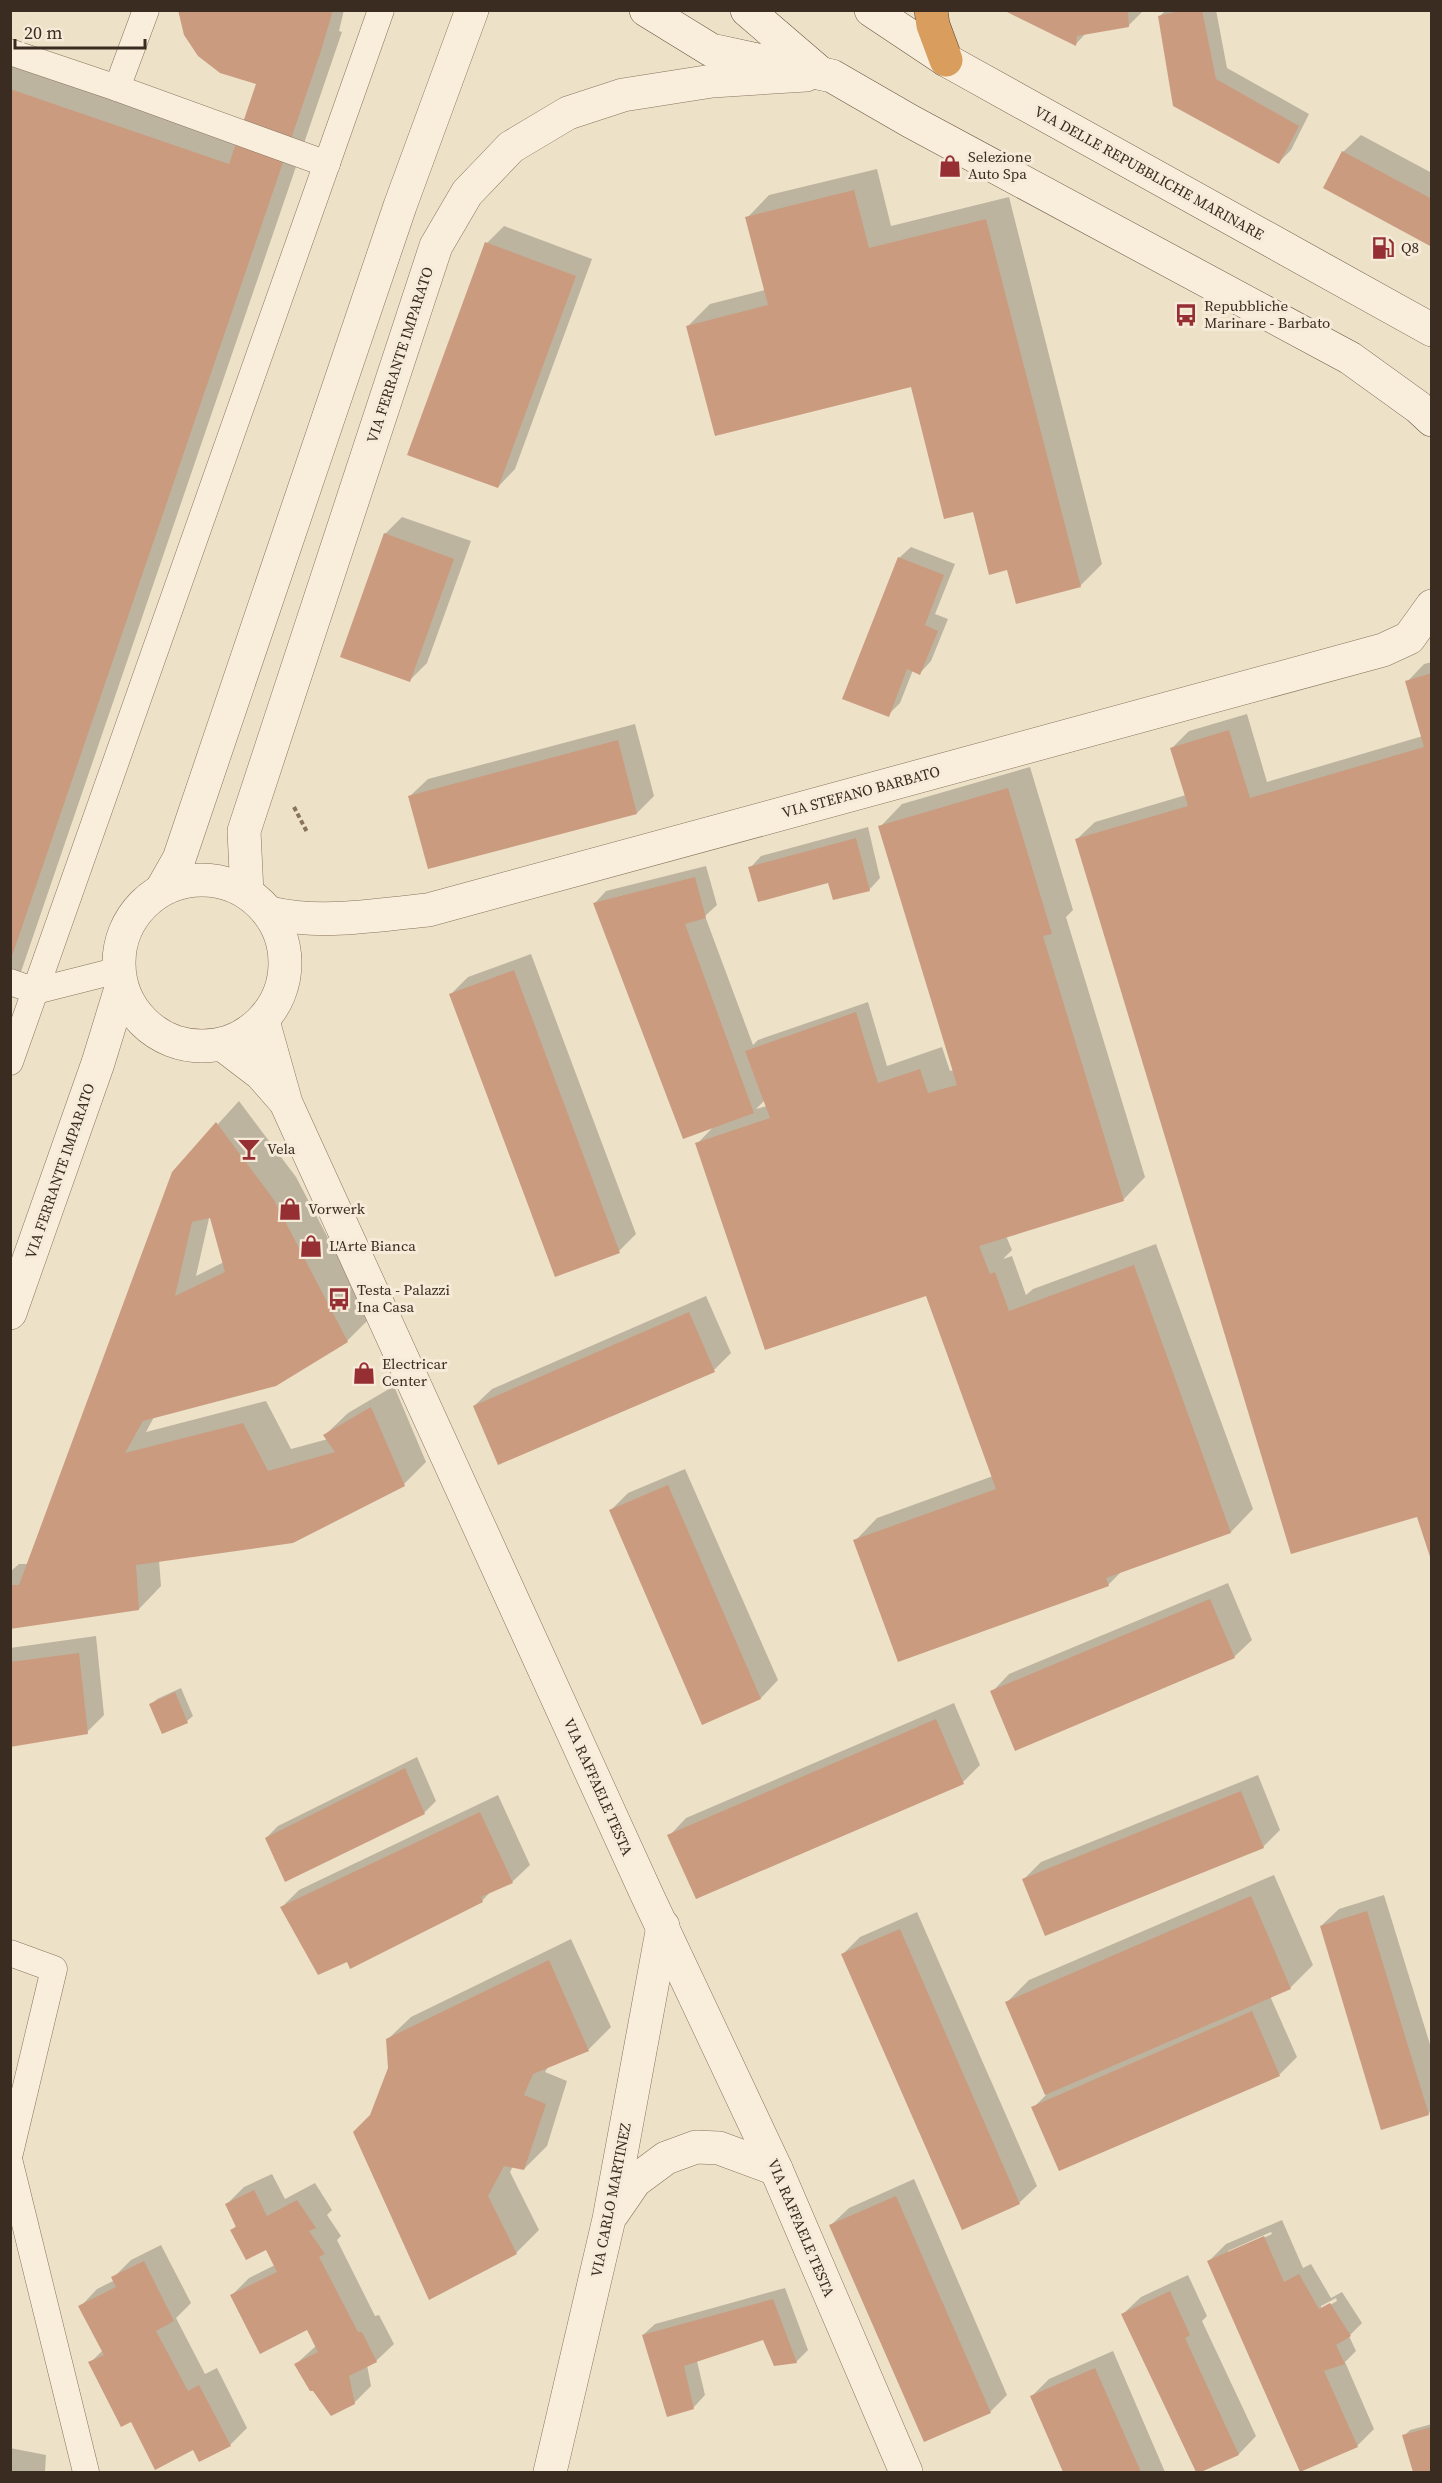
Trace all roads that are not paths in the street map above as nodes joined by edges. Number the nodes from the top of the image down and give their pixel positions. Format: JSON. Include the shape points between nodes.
{"nodes":[{"id":1,"x":147,"y":10,"type":"edge"},
{"id":2,"x":381,"y":10,"type":"edge"},
{"id":3,"x":472,"y":10,"type":"edge"},
{"id":4,"x":646,"y":10,"type":"edge"},
{"id":5,"x":747,"y":10,"type":"edge"},
{"id":6,"x":871,"y":10,"type":"edge"},
{"id":7,"x":931,"y":10,"type":"edge"},
{"id":8,"x":10,"y":52,"type":"edge"},
{"id":9,"x":946,"y":60,"type":"junction"},
{"id":10,"x":821,"y":74,"type":"junction"},
{"id":11,"x":117,"y":87,"type":"junction"},
{"id":12,"x":327,"y":164,"type":"junction"},
{"id":13,"x":1431,"y":330,"type":"edge"},
{"id":14,"x":1431,"y":420,"type":"edge"},
{"id":15,"x":1431,"y":606,"type":"edge"},
{"id":16,"x":162,"y":889,"type":"junction"},
{"id":17,"x":259,"y":903,"type":"junction"},
{"id":18,"x":120,"y":979,"type":"junction"},
{"id":19,"x":10,"y":982,"type":"edge"},
{"id":20,"x":36,"y":991,"type":"junction"},
{"id":21,"x":263,"y":1021,"type":"junction"},
{"id":22,"x":152,"y":1029,"type":"junction"},
{"id":23,"x":223,"y":1045,"type":"junction"},
{"id":24,"x":10,"y":1062,"type":"edge"},
{"id":25,"x":98,"y":1063,"type":"junction"},
{"id":26,"x":286,"y":1103,"type":"junction"},
{"id":27,"x":10,"y":1313,"type":"edge"},
{"id":28,"x":663,"y":1926,"type":"junction"},
{"id":29,"x":10,"y":1953,"type":"edge"},
{"id":30,"x":10,"y":2153,"type":"edge"},
{"id":31,"x":10,"y":2163,"type":"edge"},
{"id":32,"x":776,"y":2169,"type":"junction"},
{"id":33,"x":609,"y":2219,"type":"junction"},
{"id":34,"x":86,"y":2472,"type":"edge"},
{"id":35,"x":550,"y":2472,"type":"edge"},
{"id":36,"x":906,"y":2472,"type":"edge"}],
"edges":[{"from":1,"to":11,"type":"lane"},
{"from":2,"to":12,"type":"lane"},
{"from":3,"to":16,"type":"street","via":[[400,206],[179,859]]},
{"from":4,"to":10,"type":"street","via":[[711,50]]},
{"from":5,"to":10,"type":"street"},
{"from":6,"to":9,"type":"street","name":"VIA DELLE REPUBBLICHE MARINARE"},
{"from":7,"to":9,"type":"highway"},
{"from":8,"to":11,"type":"lane"},
{"from":9,"to":13,"type":"street","name":"VIA DELLE REPUBBLICHE MARINARE"},
{"from":10,"to":14,"type":"street","via":[[832,76],[1350,358]]},
{"from":10,"to":17,"type":"street","name":"VIA FERRANTE IMPARATO","via":[[712,81],[623,95],[568,113],[511,147],[467,193],[436,246],[244,831]]},
{"from":11,"to":12,"type":"lane"},
{"from":12,"to":20,"type":"lane"},
{"from":15,"to":17,"type":"street","name":"VIA STEFANO BARBATO","via":[[1409,638],[1383,650],[428,910],[331,920],[294,919]]},
{"from":16,"to":17,"type":"street","via":[[205,879],[221,881]]},
{"from":16,"to":18,"type":"street","via":[[139,906],[124,931],[117,959]]},
{"from":17,"to":21,"type":"street","via":[[282,938],[285,977],[279,996]]},
{"from":18,"to":20,"type":"lane"},
{"from":18,"to":22,"type":"street","via":[[137,1016]]},
{"from":18,"to":25,"type":"street","name":"VIA FERRANTE IMPARATO"},
{"from":19,"to":20,"type":"lane"},
{"from":20,"to":24,"type":"lane"},
{"from":21,"to":23,"type":"street","via":[[249,1033]]},
{"from":21,"to":26,"type":"street","name":"VIA RAFFAELE TESTA"},
{"from":22,"to":23,"type":"street","via":[[168,1040],[196,1047]]},
{"from":22,"to":25,"type":"street"},
{"from":23,"to":26,"type":"street","name":"VIA RAFFAELE TESTA","via":[[261,1074]]},
{"from":25,"to":27,"type":"street","name":"VIA FERRANTE IMPARATO"},
{"from":26,"to":28,"type":"street","name":"VIA RAFFAELE TESTA"},
{"from":28,"to":32,"type":"street","name":"VIA RAFFAELE TESTA"},
{"from":28,"to":33,"type":"street","name":"VIA CARLO MARTINEZ"},
{"from":29,"to":30,"type":"lane","via":[[54,1969]]},
{"from":31,"to":34,"type":"lane"},
{"from":32,"to":33,"type":"street","via":[[718,2148],[696,2147],[666,2158],[635,2181]]},
{"from":32,"to":36,"type":"street","name":"VIA RAFFAELE TESTA"},
{"from":33,"to":35,"type":"street","name":"VIA CARLO MARTINEZ"}]}
